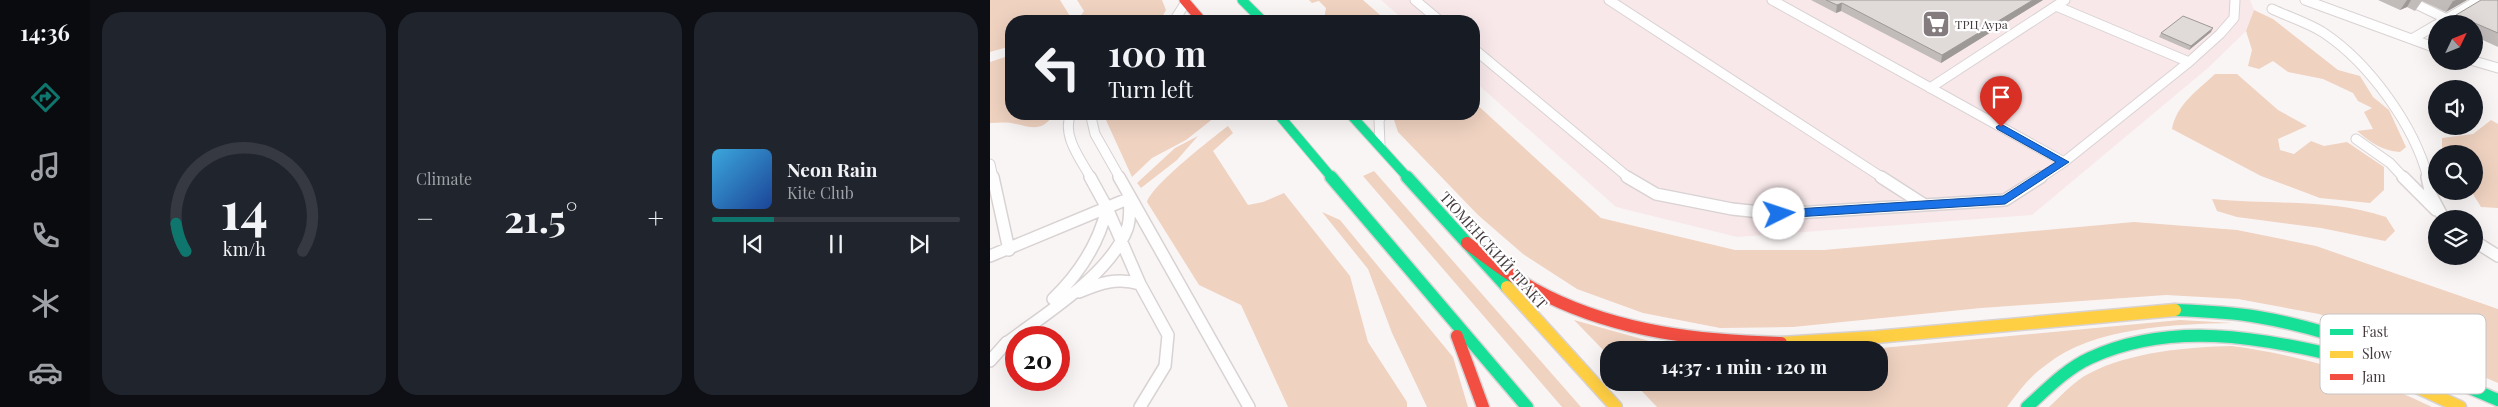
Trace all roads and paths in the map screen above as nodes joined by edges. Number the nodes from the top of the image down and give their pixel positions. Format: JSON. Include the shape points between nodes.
{"nodes":[{"id":1,"x":1242,"y":0,"type":"edge"},
{"id":2,"x":1415,"y":0,"type":"edge"},
{"id":3,"x":1609,"y":0,"type":"edge"},
{"id":4,"x":1772,"y":0,"type":"edge"},
{"id":5,"x":2065,"y":0,"type":"edge"},
{"id":6,"x":2235,"y":0,"type":"edge"},
{"id":7,"x":2305,"y":0,"type":"edge"},
{"id":8,"x":2479,"y":0,"type":"edge"},
{"id":9,"x":1185,"y":1,"type":"edge"},
{"id":10,"x":2416,"y":4,"type":"dead end"},
{"id":11,"x":2056,"y":6,"type":"junction"},
{"id":12,"x":2272,"y":9,"type":"dead end"},
{"id":13,"x":1177,"y":15,"type":"edge"},
{"id":14,"x":1197,"y":15,"type":"edge"},
{"id":15,"x":1256,"y":15,"type":"edge"},
{"id":16,"x":1433,"y":15,"type":"edge"},
{"id":17,"x":2440,"y":15,"type":"edge"},
{"id":18,"x":2452,"y":15,"type":"edge"},
{"id":19,"x":2428,"y":29,"type":"edge"},
{"id":20,"x":2412,"y":39,"type":"junction"},
{"id":21,"x":2428,"y":45,"type":"edge"},
{"id":22,"x":1480,"y":56,"type":"edge"},
{"id":23,"x":2189,"y":62,"type":"junction"},
{"id":24,"x":2483,"y":64,"type":"edge"},
{"id":25,"x":2498,"y":68,"type":"edge"},
{"id":26,"x":1930,"y":88,"type":"junction"},
{"id":27,"x":1068,"y":120,"type":"edge"},
{"id":28,"x":1092,"y":120,"type":"edge"},
{"id":29,"x":1283,"y":120,"type":"edge"},
{"id":30,"x":1356,"y":120,"type":"edge"},
{"id":31,"x":1379,"y":120,"type":"edge"},
{"id":32,"x":2356,"y":139,"type":"dead end"},
{"id":33,"x":1380,"y":146,"type":"junction"},
{"id":34,"x":2064,"y":162,"type":"junction"},
{"id":35,"x":990,"y":164,"type":"edge"},
{"id":36,"x":1130,"y":198,"type":"junction"},
{"id":37,"x":1923,"y":204,"type":"junction"},
{"id":38,"x":1107,"y":208,"type":"junction"},
{"id":39,"x":2436,"y":210,"type":"edge"},
{"id":40,"x":2439,"y":210,"type":"edge"},
{"id":41,"x":1120,"y":242,"type":"junction"},
{"id":42,"x":1467,"y":243,"type":"junction"},
{"id":43,"x":2483,"y":247,"type":"edge"},
{"id":44,"x":1008,"y":250,"type":"junction"},
{"id":45,"x":990,"y":256,"type":"edge"},
{"id":46,"x":2498,"y":256,"type":"edge"},
{"id":47,"x":1140,"y":284,"type":"junction"},
{"id":48,"x":1062,"y":299,"type":"junction"},
{"id":49,"x":1451,"y":318,"type":"junction"},
{"id":50,"x":2320,"y":331,"type":"edge"},
{"id":51,"x":1004,"y":346,"type":"junction"},
{"id":52,"x":2320,"y":350,"type":"edge"},
{"id":53,"x":990,"y":361,"type":"edge"},
{"id":54,"x":2431,"y":394,"type":"edge"},
{"id":55,"x":2483,"y":394,"type":"edge"},
{"id":56,"x":2498,"y":400,"type":"edge"},
{"id":57,"x":1140,"y":407,"type":"edge"},
{"id":58,"x":1248,"y":407,"type":"edge"},
{"id":59,"x":1483,"y":407,"type":"edge"},
{"id":60,"x":1527,"y":407,"type":"edge"},
{"id":61,"x":1616,"y":407,"type":"edge"},
{"id":62,"x":2027,"y":407,"type":"edge"},
{"id":63,"x":2460,"y":407,"type":"edge"}],
"edges":[{"from":1,"to":15,"type":"main road"},
{"from":2,"to":16,"type":"lane"},
{"from":3,"to":37,"type":"lane"},
{"from":4,"to":26,"type":"lane"},
{"from":5,"to":11,"type":"lane"},
{"from":6,"to":23,"type":"lane","via":[[2234,18]]},
{"from":7,"to":20,"type":"lane"},
{"from":8,"to":18,"type":"lane"},
{"from":9,"to":13,"type":"lane"},
{"from":9,"to":14,"type":"main road"},
{"from":10,"to":17,"type":"lane"},
{"from":11,"to":23,"type":"lane"},
{"from":11,"to":26,"type":"lane"},
{"from":12,"to":40,"type":"lane","via":[[2323,32],[2381,88],[2407,127]]},
{"from":19,"to":20,"type":"lane"},
{"from":20,"to":21,"type":"lane"},
{"from":22,"to":37,"type":"lane","via":[[1630,179],[1656,194],[1779,214]]},
{"from":23,"to":34,"type":"lane"},
{"from":24,"to":25,"type":"lane"},
{"from":26,"to":34,"type":"lane"},
{"from":27,"to":38,"type":"lane","via":[[1068,134]]},
{"from":28,"to":36,"type":"lane","via":[[1095,134]]},
{"from":29,"to":49,"type":"main road"},
{"from":30,"to":33,"type":"main road","name":"ТЮМЕНСКИЙ ТРАКТ"},
{"from":31,"to":33,"type":"lane"},
{"from":32,"to":39,"type":"lane","via":[[2390,163]]},
{"from":33,"to":42,"type":"main road","name":"ТЮМЕНСКИЙ ТРАКТ"},
{"from":34,"to":37,"type":"lane","via":[[2005,200]]},
{"from":35,"to":44,"type":"lane"},
{"from":36,"to":38,"type":"lane"},
{"from":36,"to":41,"type":"lane","via":[[1128,228]]},
{"from":36,"to":58,"type":"lane"},
{"from":38,"to":41,"type":"lane"},
{"from":38,"to":44,"type":"lane"},
{"from":38,"to":51,"type":"lane","via":[[1102,231],[1087,260],[1060,292]]},
{"from":41,"to":47,"type":"lane"},
{"from":41,"to":48,"type":"lane","via":[[1090,279]]},
{"from":42,"to":50,"type":"main road","via":[[1512,276],[1575,309],[1672,336],[1724,343],[1785,344],[2154,310],[2211,310],[2258,315]]},
{"from":42,"to":61,"type":"main road","name":"ТЮМЕНСКИЙ ТРАКТ"},
{"from":43,"to":46,"type":"lane"},
{"from":44,"to":45,"type":"lane"},
{"from":47,"to":48,"type":"lane","via":[[1125,278]]},
{"from":47,"to":57,"type":"lane","via":[[1168,335],[1165,366]]},
{"from":48,"to":51,"type":"lane"},
{"from":49,"to":59,"type":"main road"},
{"from":49,"to":60,"type":"main road"},
{"from":51,"to":53,"type":"lane"},
{"from":52,"to":62,"type":"main road","via":[[2260,339],[2206,335],[2129,344],[2087,360],[2054,381]]},
{"from":54,"to":63,"type":"main road"},
{"from":55,"to":56,"type":"main road"}]}
